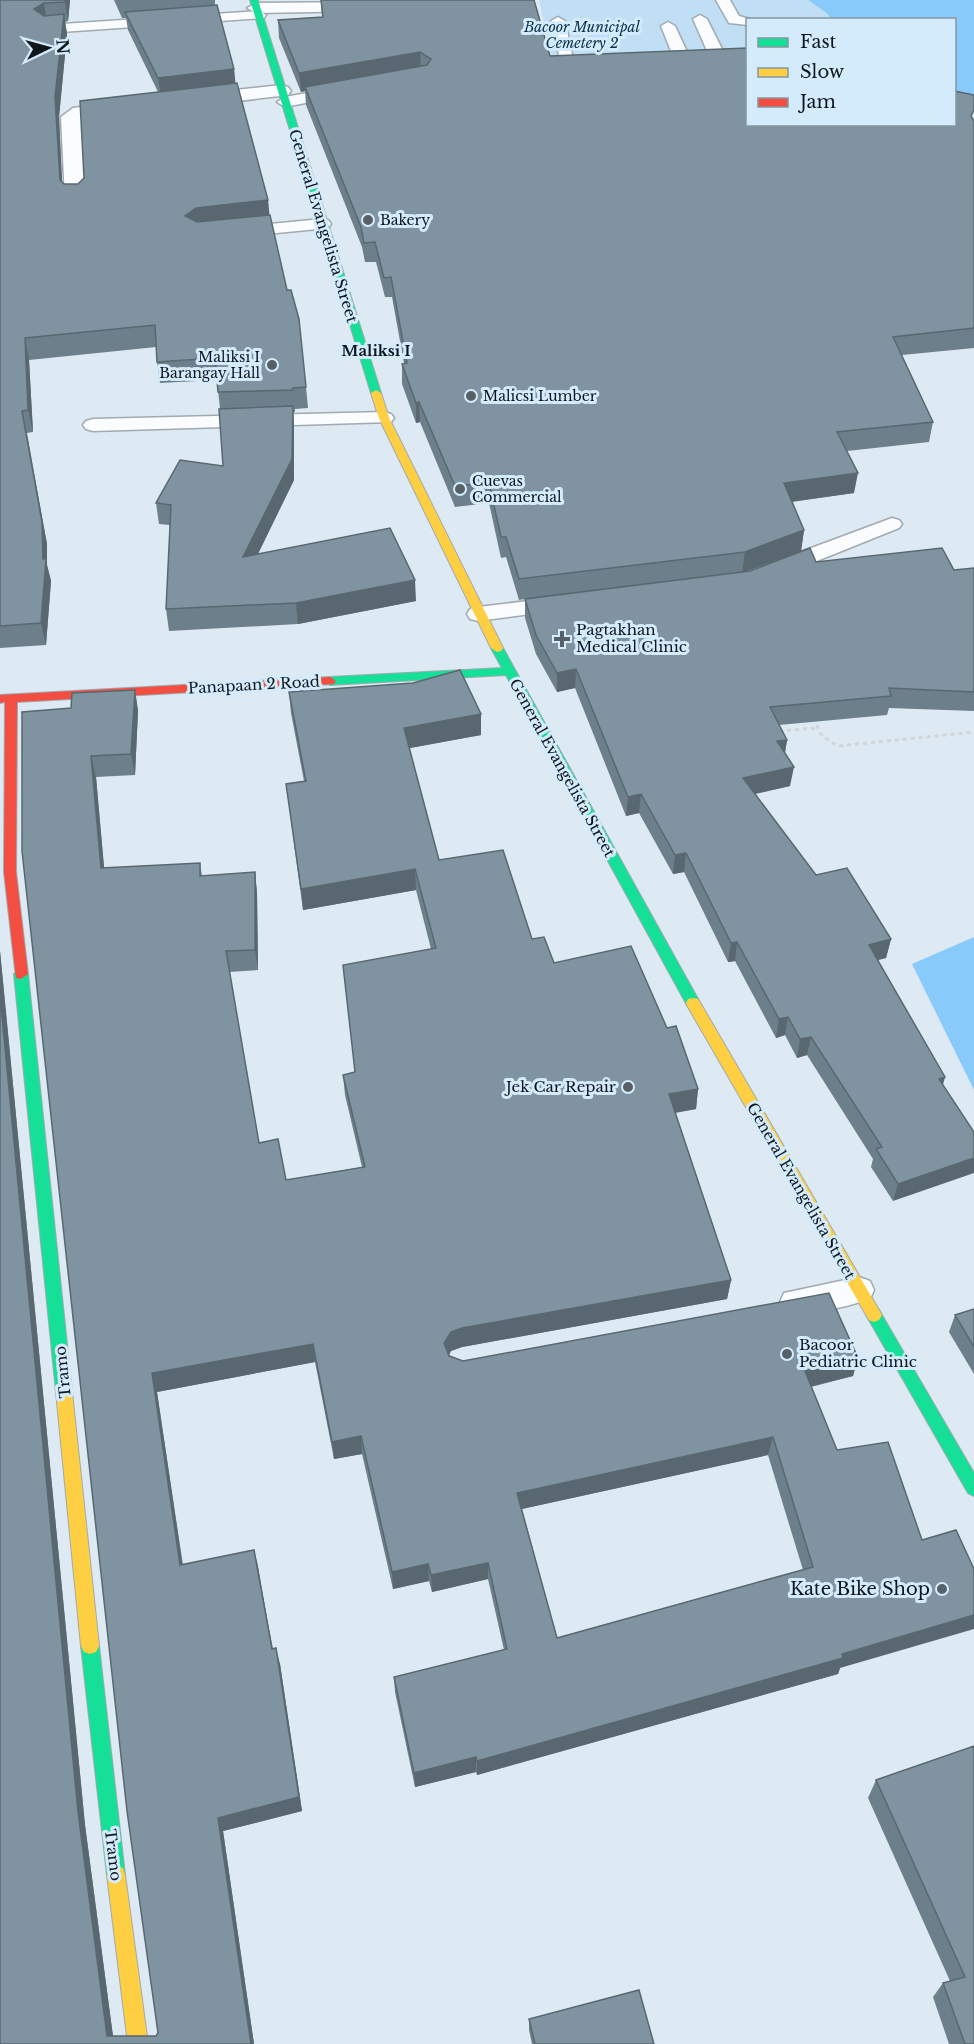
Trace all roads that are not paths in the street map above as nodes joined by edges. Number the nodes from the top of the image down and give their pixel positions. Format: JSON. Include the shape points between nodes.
{"nodes":[{"id":1,"x":723,"y":0,"type":"edge"},
{"id":2,"x":388,"y":7,"type":"edge"},
{"id":3,"x":256,"y":8,"type":"edge"},
{"id":4,"x":700,"y":19,"type":"dead end"},
{"id":5,"x":558,"y":21,"type":"dead end"},
{"id":6,"x":746,"y":21,"type":"edge"},
{"id":7,"x":668,"y":26,"type":"dead end"},
{"id":8,"x":47,"y":29,"type":"edge"},
{"id":9,"x":737,"y":52,"type":"edge"},
{"id":10,"x":693,"y":55,"type":"junction"},
{"id":11,"x":611,"y":62,"type":"edge"},
{"id":12,"x":352,"y":90,"type":"edge"},
{"id":13,"x":283,"y":97,"type":"junction"},
{"id":14,"x":179,"y":101,"type":"edge"},
{"id":15,"x":145,"y":105,"type":"edge"},
{"id":16,"x":75,"y":200,"type":"edge"},
{"id":17,"x":322,"y":224,"type":"junction"},
{"id":18,"x":223,"y":234,"type":"edge"},
{"id":19,"x":384,"y":418,"type":"junction"},
{"id":20,"x":93,"y":425,"type":"dead end"},
{"id":21,"x":892,"y":524,"type":"dead end"},
{"id":22,"x":758,"y":576,"type":"edge"},
{"id":23,"x":578,"y":602,"type":"edge"},
{"id":24,"x":478,"y":614,"type":"junction"},
{"id":25,"x":508,"y":670,"type":"junction"},
{"id":26,"x":5,"y":699,"type":"edge"},
{"id":27,"x":859,"y":1290,"type":"junction"},
{"id":28,"x":766,"y":1307,"type":"edge"},
{"id":29,"x":974,"y":1488,"type":"edge"},
{"id":30,"x":138,"y":2044,"type":"edge"}],
"edges":[{"from":1,"to":6,"type":"lane","via":[[734,20]]},
{"from":2,"to":3,"type":"street"},
{"from":3,"to":8,"type":"lane"},
{"from":3,"to":13,"type":"main road","name":"General Evangelista Street"},
{"from":4,"to":10,"type":"lane"},
{"from":5,"to":11,"type":"lane","via":[[569,64]]},
{"from":7,"to":10,"type":"lane"},
{"from":9,"to":10,"type":"lane"},
{"from":12,"to":13,"type":"lane"},
{"from":13,"to":14,"type":"street"},
{"from":13,"to":17,"type":"main road","name":"General Evangelista Street"},
{"from":15,"to":16,"type":"street","via":[[88,111],[71,117]]},
{"from":17,"to":18,"type":"lane"},
{"from":17,"to":19,"type":"main road","name":"General Evangelista Street"},
{"from":19,"to":20,"type":"lane"},
{"from":19,"to":24,"type":"main road","name":"General Evangelista Street"},
{"from":21,"to":22,"type":"lane"},
{"from":23,"to":24,"type":"lane"},
{"from":24,"to":25,"type":"main road","name":"General Evangelista Street"},
{"from":25,"to":26,"type":"main road","name":"Panapaan 2 Road"},
{"from":25,"to":27,"type":"main road","name":"General Evangelista Street","via":[[666,956]]},
{"from":26,"to":30,"type":"main road","name":"Tramo","via":[[10,872],[109,1825]]},
{"from":27,"to":28,"type":"lane"},
{"from":27,"to":29,"type":"main road","name":"General Evangelista Street"}]}
